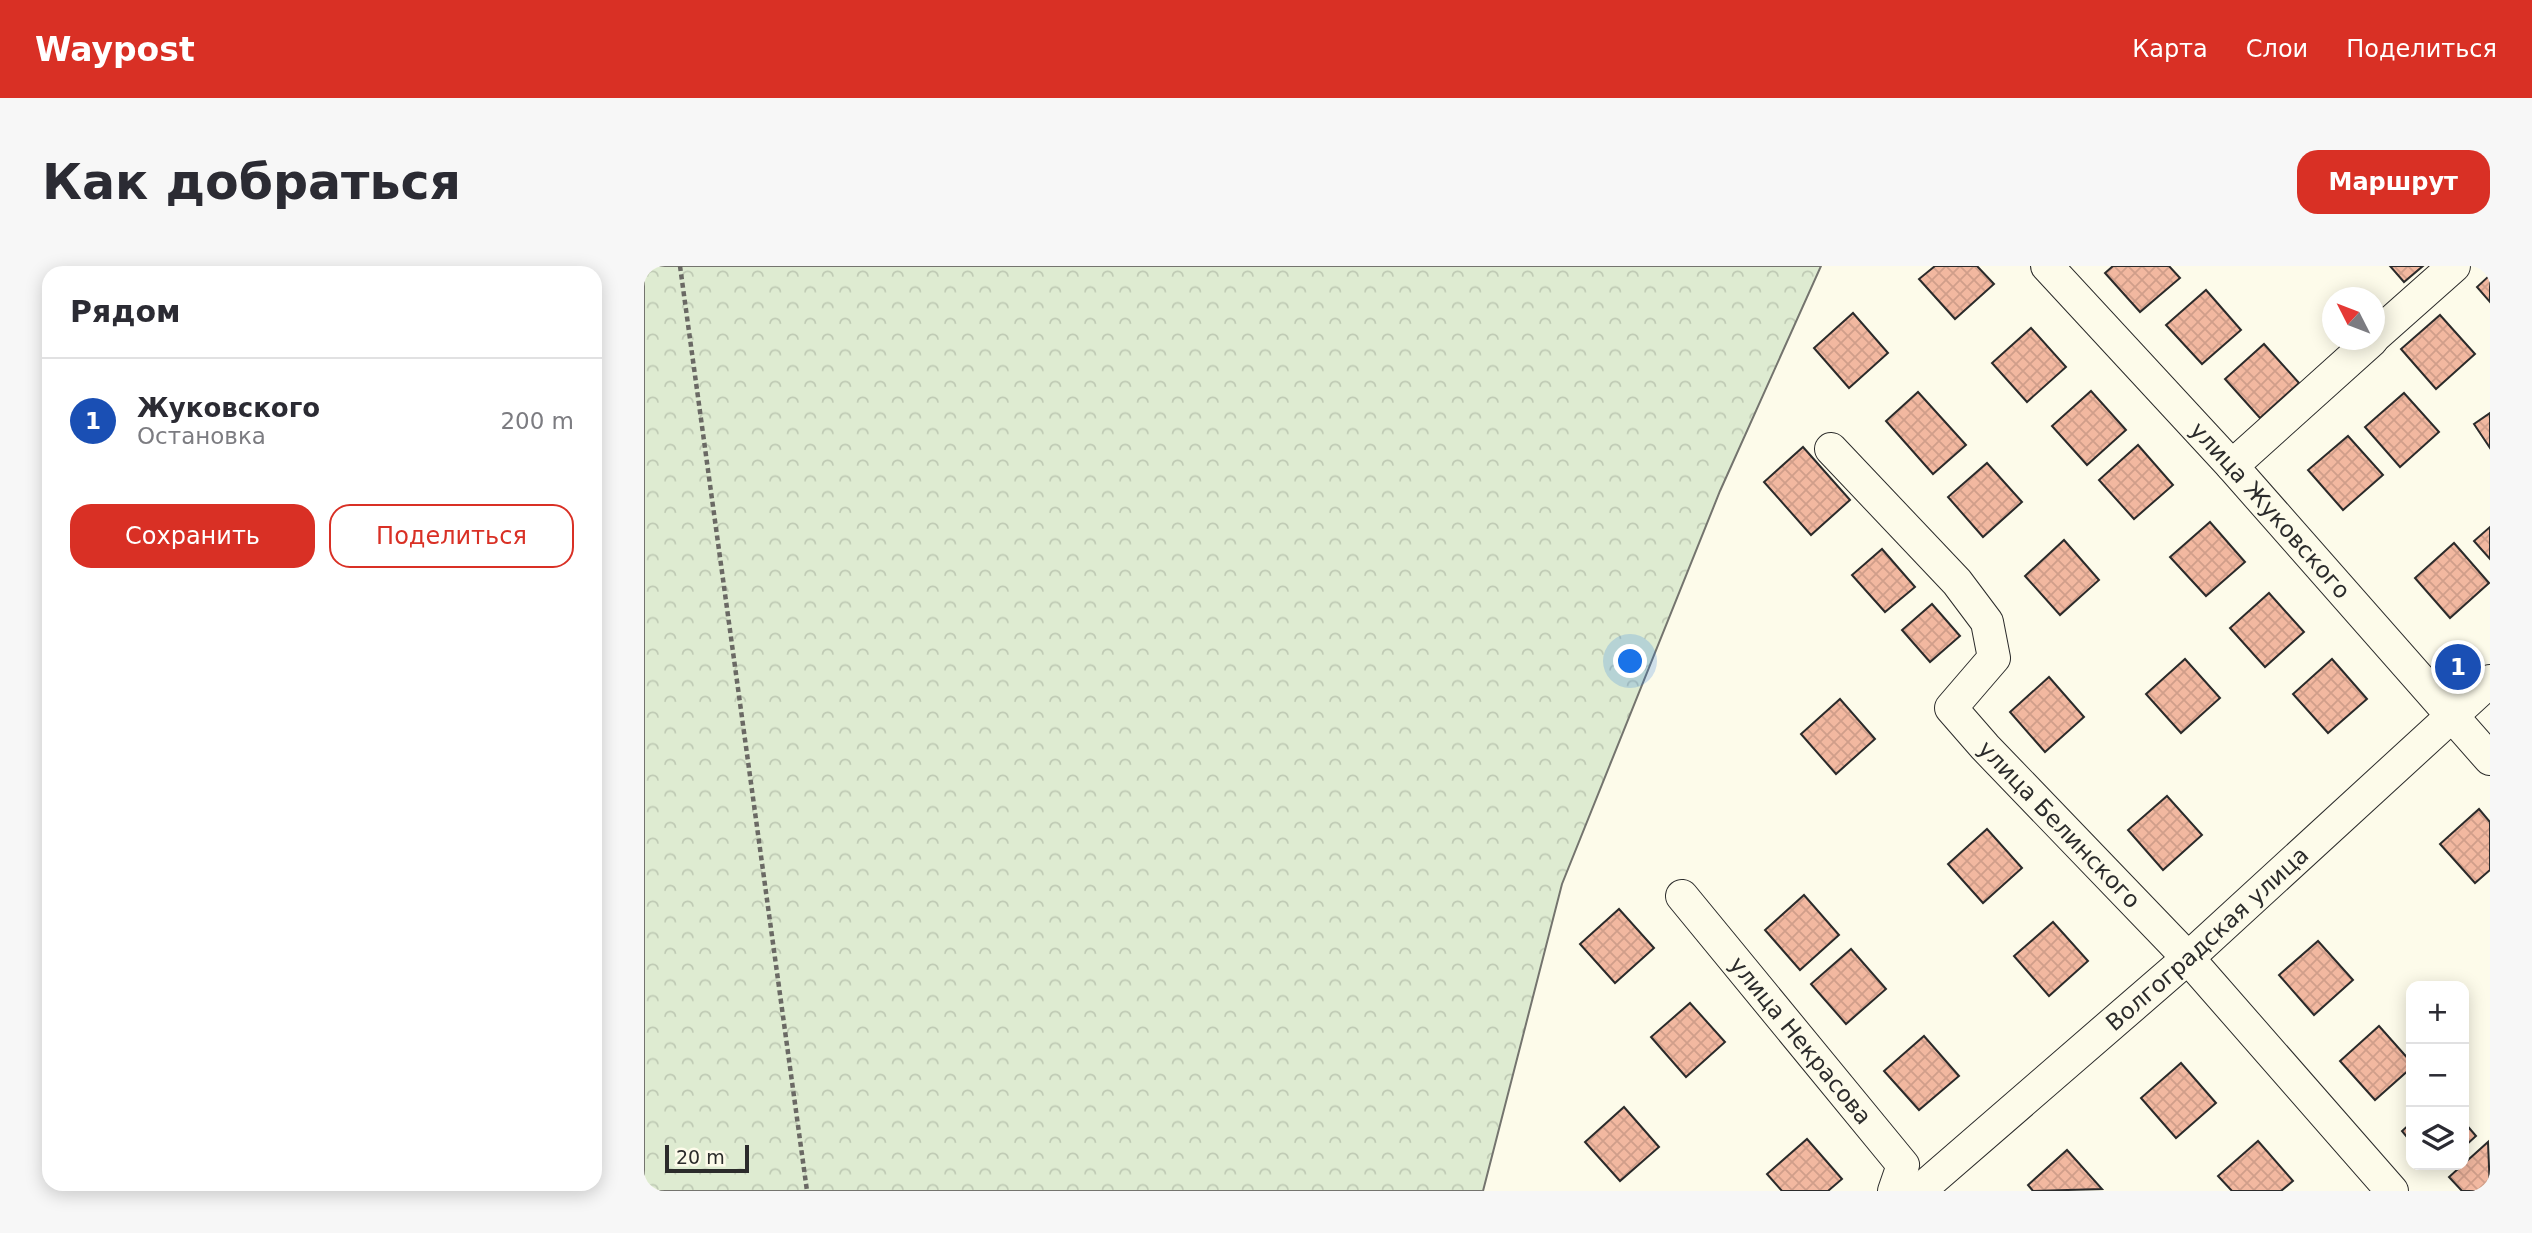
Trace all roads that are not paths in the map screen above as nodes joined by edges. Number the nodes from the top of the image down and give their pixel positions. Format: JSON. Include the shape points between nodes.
{"nodes":[{"id":1,"x":2047,"y":266,"type":"edge"},
{"id":2,"x":2454,"y":266,"type":"edge"},
{"id":3,"x":2385,"y":327,"type":"edge"},
{"id":4,"x":2360,"y":350,"type":"edge"},
{"id":5,"x":1831,"y":449,"type":"dead end"},
{"id":6,"x":2232,"y":466,"type":"junction"},
{"id":7,"x":2490,"y":681,"type":"edge"},
{"id":8,"x":2453,"y":716,"type":"junction"},
{"id":9,"x":2490,"y":759,"type":"edge"},
{"id":10,"x":1682,"y":896,"type":"dead end"},
{"id":11,"x":2188,"y":958,"type":"junction"},
{"id":12,"x":1894,"y":1191,"type":"edge"},
{"id":13,"x":1919,"y":1191,"type":"edge"},
{"id":14,"x":2392,"y":1191,"type":"edge"}],
"edges":[{"from":1,"to":6,"type":"street","name":"улица Жуковского"},
{"from":2,"to":3,"type":"street"},
{"from":4,"to":6,"type":"street"},
{"from":5,"to":11,"type":"street","name":"улица Белинского","via":[[1957,582],[1987,622],[1994,658],[1951,708]]},
{"from":6,"to":8,"type":"street","name":"улица Жуковского"},
{"from":7,"to":8,"type":"street","name":"Волгоградская улица"},
{"from":8,"to":9,"type":"street","name":"улица Жуковского"},
{"from":8,"to":11,"type":"street","name":"Волгоградская улица"},
{"from":10,"to":12,"type":"street","name":"улица Некрасова","via":[[1903,1166]]},
{"from":11,"to":13,"type":"street","name":"Волгоградская улица"},
{"from":11,"to":14,"type":"street","name":"улица Белинского"}]}
